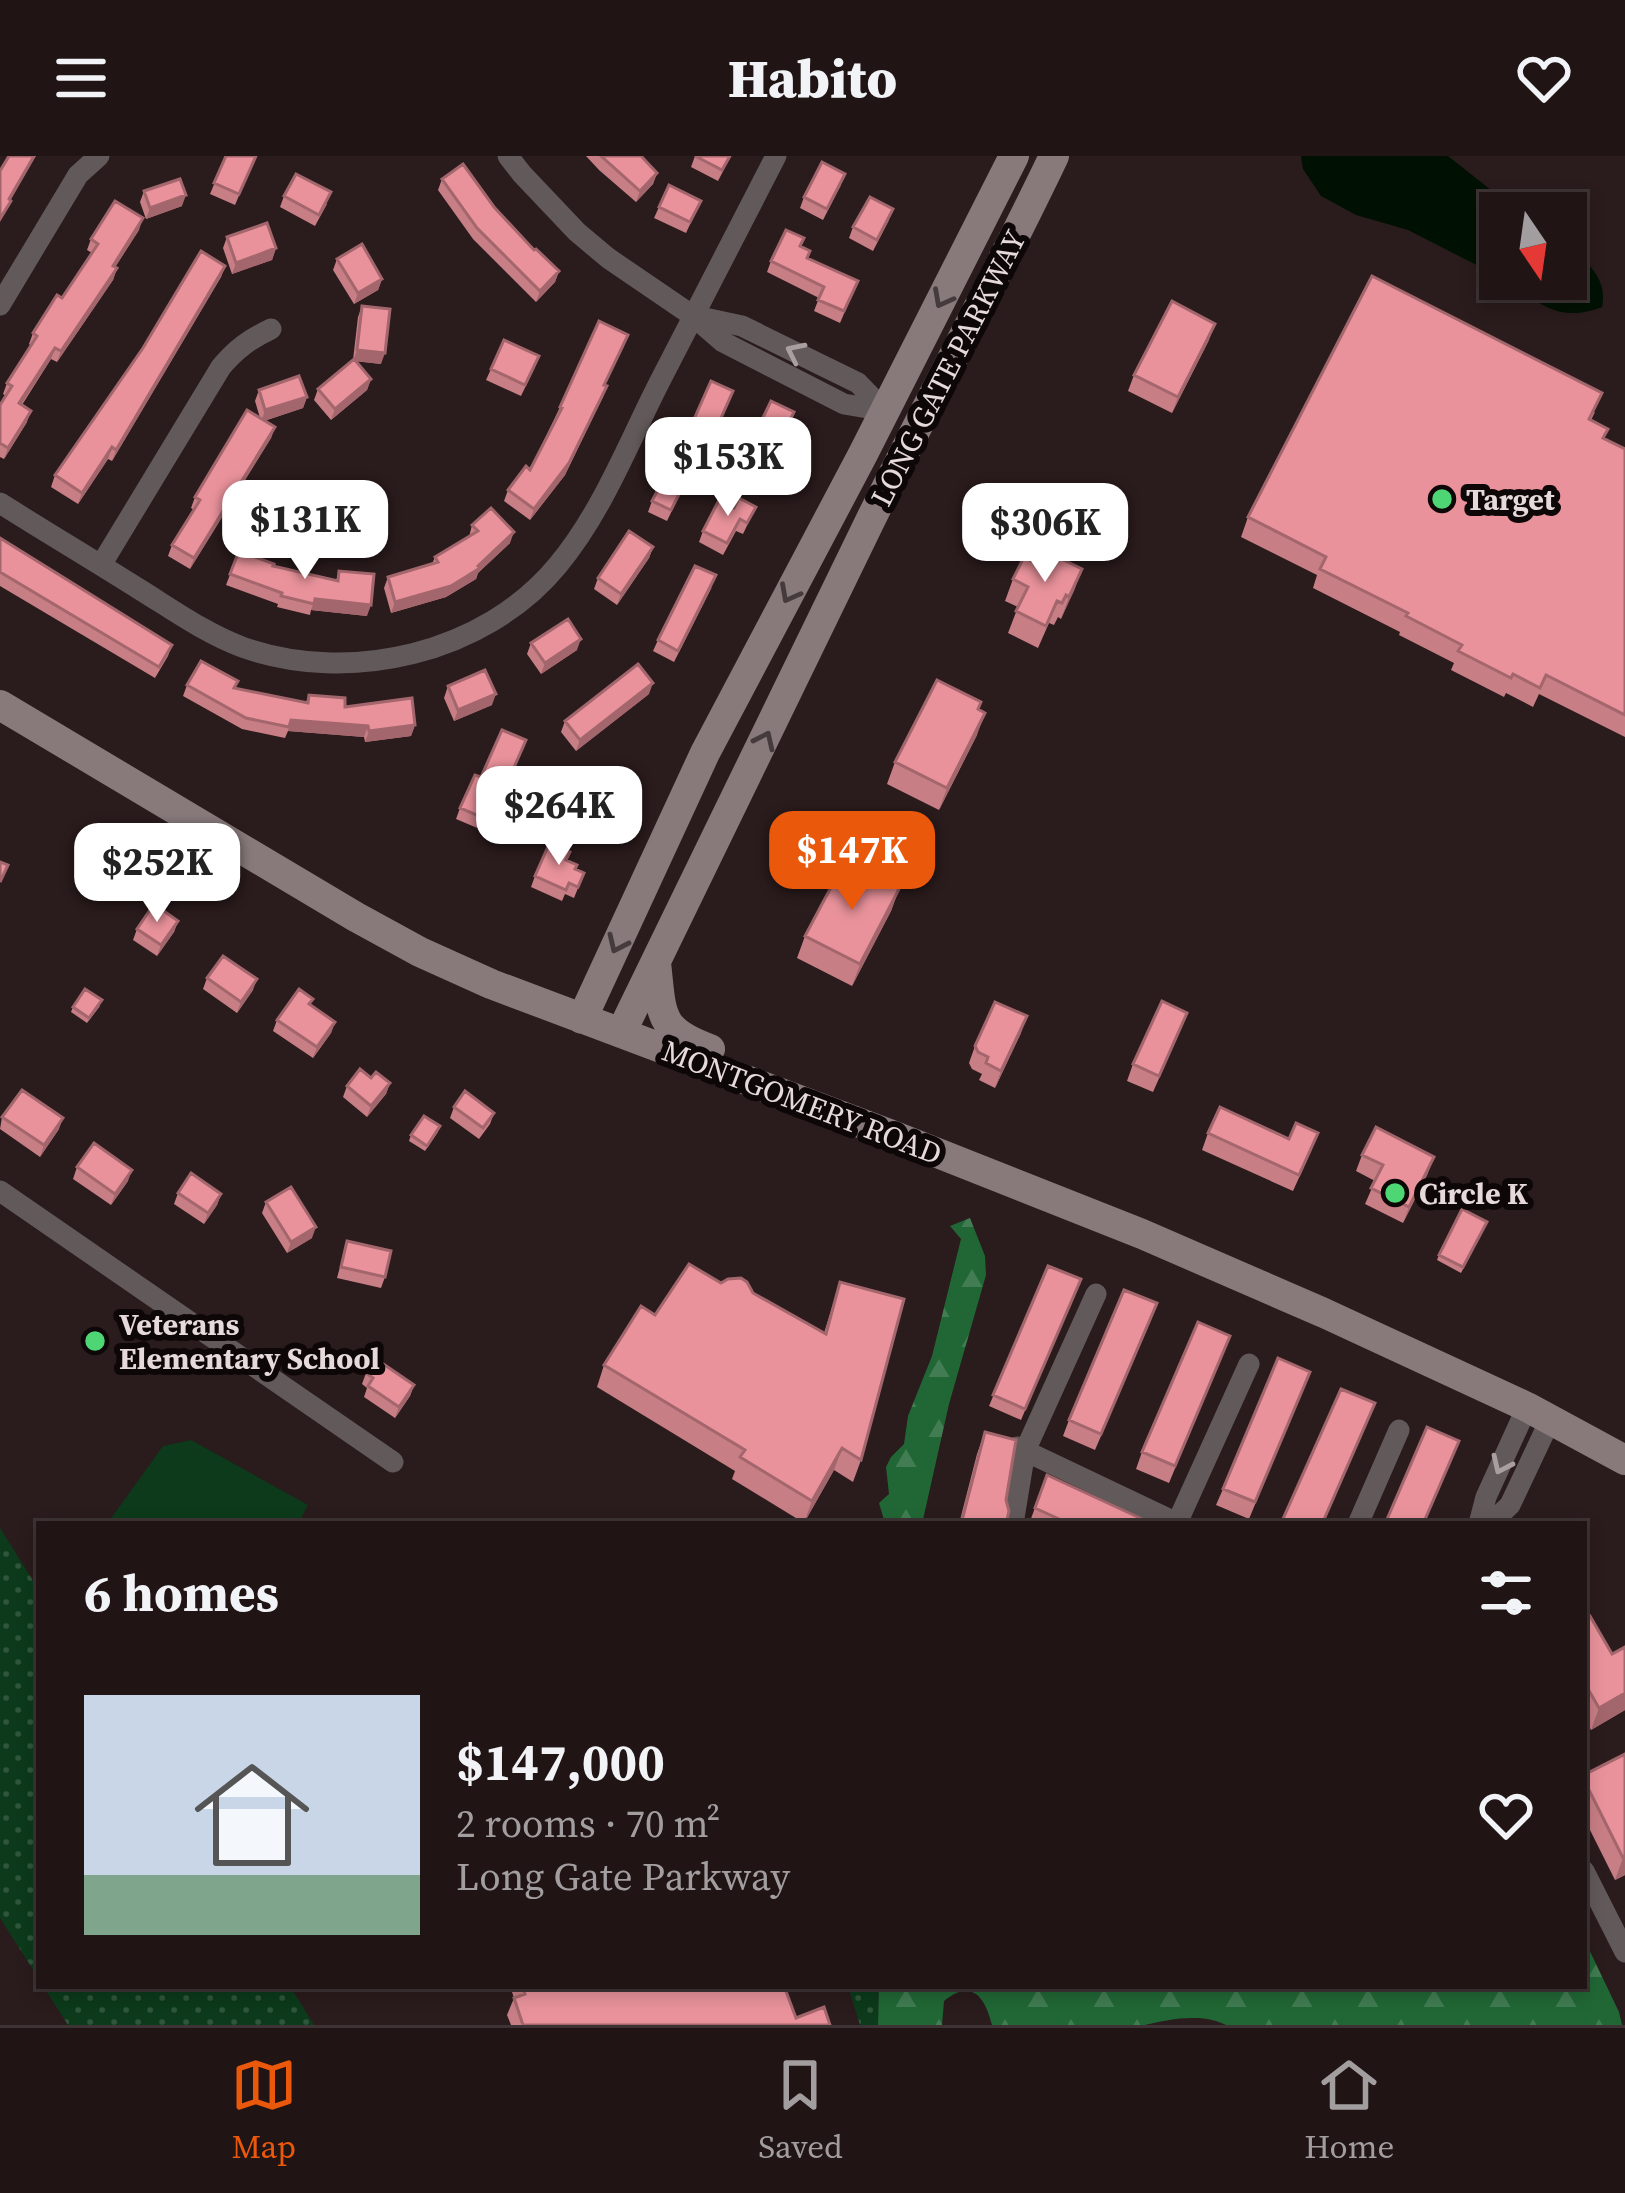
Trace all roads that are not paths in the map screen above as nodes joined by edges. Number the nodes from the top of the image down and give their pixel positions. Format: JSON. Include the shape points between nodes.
{"nodes":[{"id":1,"x":100,"y":156,"type":"edge"},
{"id":2,"x":508,"y":156,"type":"edge"},
{"id":3,"x":776,"y":156,"type":"edge"},
{"id":4,"x":1014,"y":156,"type":"edge"},
{"id":5,"x":1054,"y":156,"type":"edge"},
{"id":6,"x":0,"y":305,"type":"edge"},
{"id":7,"x":693,"y":316,"type":"junction"},
{"id":8,"x":271,"y":329,"type":"dead end"},
{"id":9,"x":902,"y":418,"type":"junction"},
{"id":10,"x":0,"y":503,"type":"edge"},
{"id":11,"x":100,"y":565,"type":"junction"},
{"id":12,"x":0,"y":705,"type":"edge"},
{"id":13,"x":656,"y":963,"type":"junction"},
{"id":14,"x":582,"y":1019,"type":"junction"},
{"id":15,"x":621,"y":1033,"type":"junction"},
{"id":16,"x":892,"y":1135,"type":"junction"},
{"id":17,"x":0,"y":1191,"type":"edge"},
{"id":18,"x":1096,"y":1294,"type":"dead end"},
{"id":19,"x":1249,"y":1364,"type":"dead end"},
{"id":20,"x":1539,"y":1413,"type":"junction"},
{"id":21,"x":1399,"y":1430,"type":"dead end"},
{"id":22,"x":998,"y":1439,"type":"edge"},
{"id":23,"x":1025,"y":1451,"type":"junction"},
{"id":24,"x":1625,"y":1460,"type":"edge"},
{"id":25,"x":393,"y":1462,"type":"dead end"},
{"id":26,"x":1013,"y":1521,"type":"edge"},
{"id":27,"x":1172,"y":1521,"type":"edge"},
{"id":28,"x":1179,"y":1521,"type":"edge"},
{"id":29,"x":1359,"y":1521,"type":"edge"},
{"id":30,"x":1480,"y":1521,"type":"edge"},
{"id":31,"x":1493,"y":1521,"type":"edge"},
{"id":32,"x":1587,"y":1874,"type":"edge"},
{"id":33,"x":1615,"y":1907,"type":"edge"},
{"id":34,"x":1625,"y":1952,"type":"edge"}],
"edges":[{"from":1,"to":6,"type":"street","via":[[78,176]]},
{"from":2,"to":7,"type":"street","via":[[608,258]]},
{"from":3,"to":7,"type":"street"},
{"from":4,"to":9,"type":"main road","name":"LONG GATE PARKWAY","one_way":true,"via":[[916,349]]},
{"from":5,"to":9,"type":"main road","name":"LONG GATE PARKWAY","via":[[949,367]]},
{"from":7,"to":9,"type":"street","via":[[742,326],[858,383]]},
{"from":7,"to":11,"type":"street","via":[[598,507],[560,563],[506,613],[433,648],[355,662],[278,657],[203,629]]},
{"from":8,"to":11,"type":"street","via":[[221,367]]},
{"from":13,"to":9,"type":"main road","name":"LONG GATE PARKWAY","one_way":true,"via":[[892,478]]},
{"from":9,"to":14,"type":"main road","name":"LONG GATE PARKWAY","one_way":true,"via":[[863,454],[705,753]]},
{"from":10,"to":11,"type":"street"},
{"from":12,"to":14,"type":"main road","name":"MONTGOMERY ROAD","via":[[420,952]]},
{"from":13,"to":15,"type":"main road","name":"LONG GATE PARKWAY"},
{"from":13,"to":16,"type":"main road","via":[[670,1028],[888,1115]]},
{"from":14,"to":15,"type":"main road","name":"MONTGOMERY ROAD"},
{"from":15,"to":16,"type":"main road","name":"MONTGOMERY ROAD"},
{"from":16,"to":20,"type":"main road","name":"MONTGOMERY ROAD","via":[[1142,1234]]},
{"from":17,"to":25,"type":"street"},
{"from":18,"to":23,"type":"street"},
{"from":19,"to":28,"type":"street"},
{"from":20,"to":24,"type":"main road","name":"MONTGOMERY ROAD"},
{"from":20,"to":30,"type":"street","one_way":true,"via":[[1486,1497]]},
{"from":20,"to":31,"type":"street","via":[[1510,1505]]},
{"from":21,"to":29,"type":"street"},
{"from":22,"to":23,"type":"street"},
{"from":23,"to":26,"type":"street"},
{"from":23,"to":27,"type":"street"},
{"from":32,"to":33,"type":"street"},
{"from":33,"to":34,"type":"street"}]}
